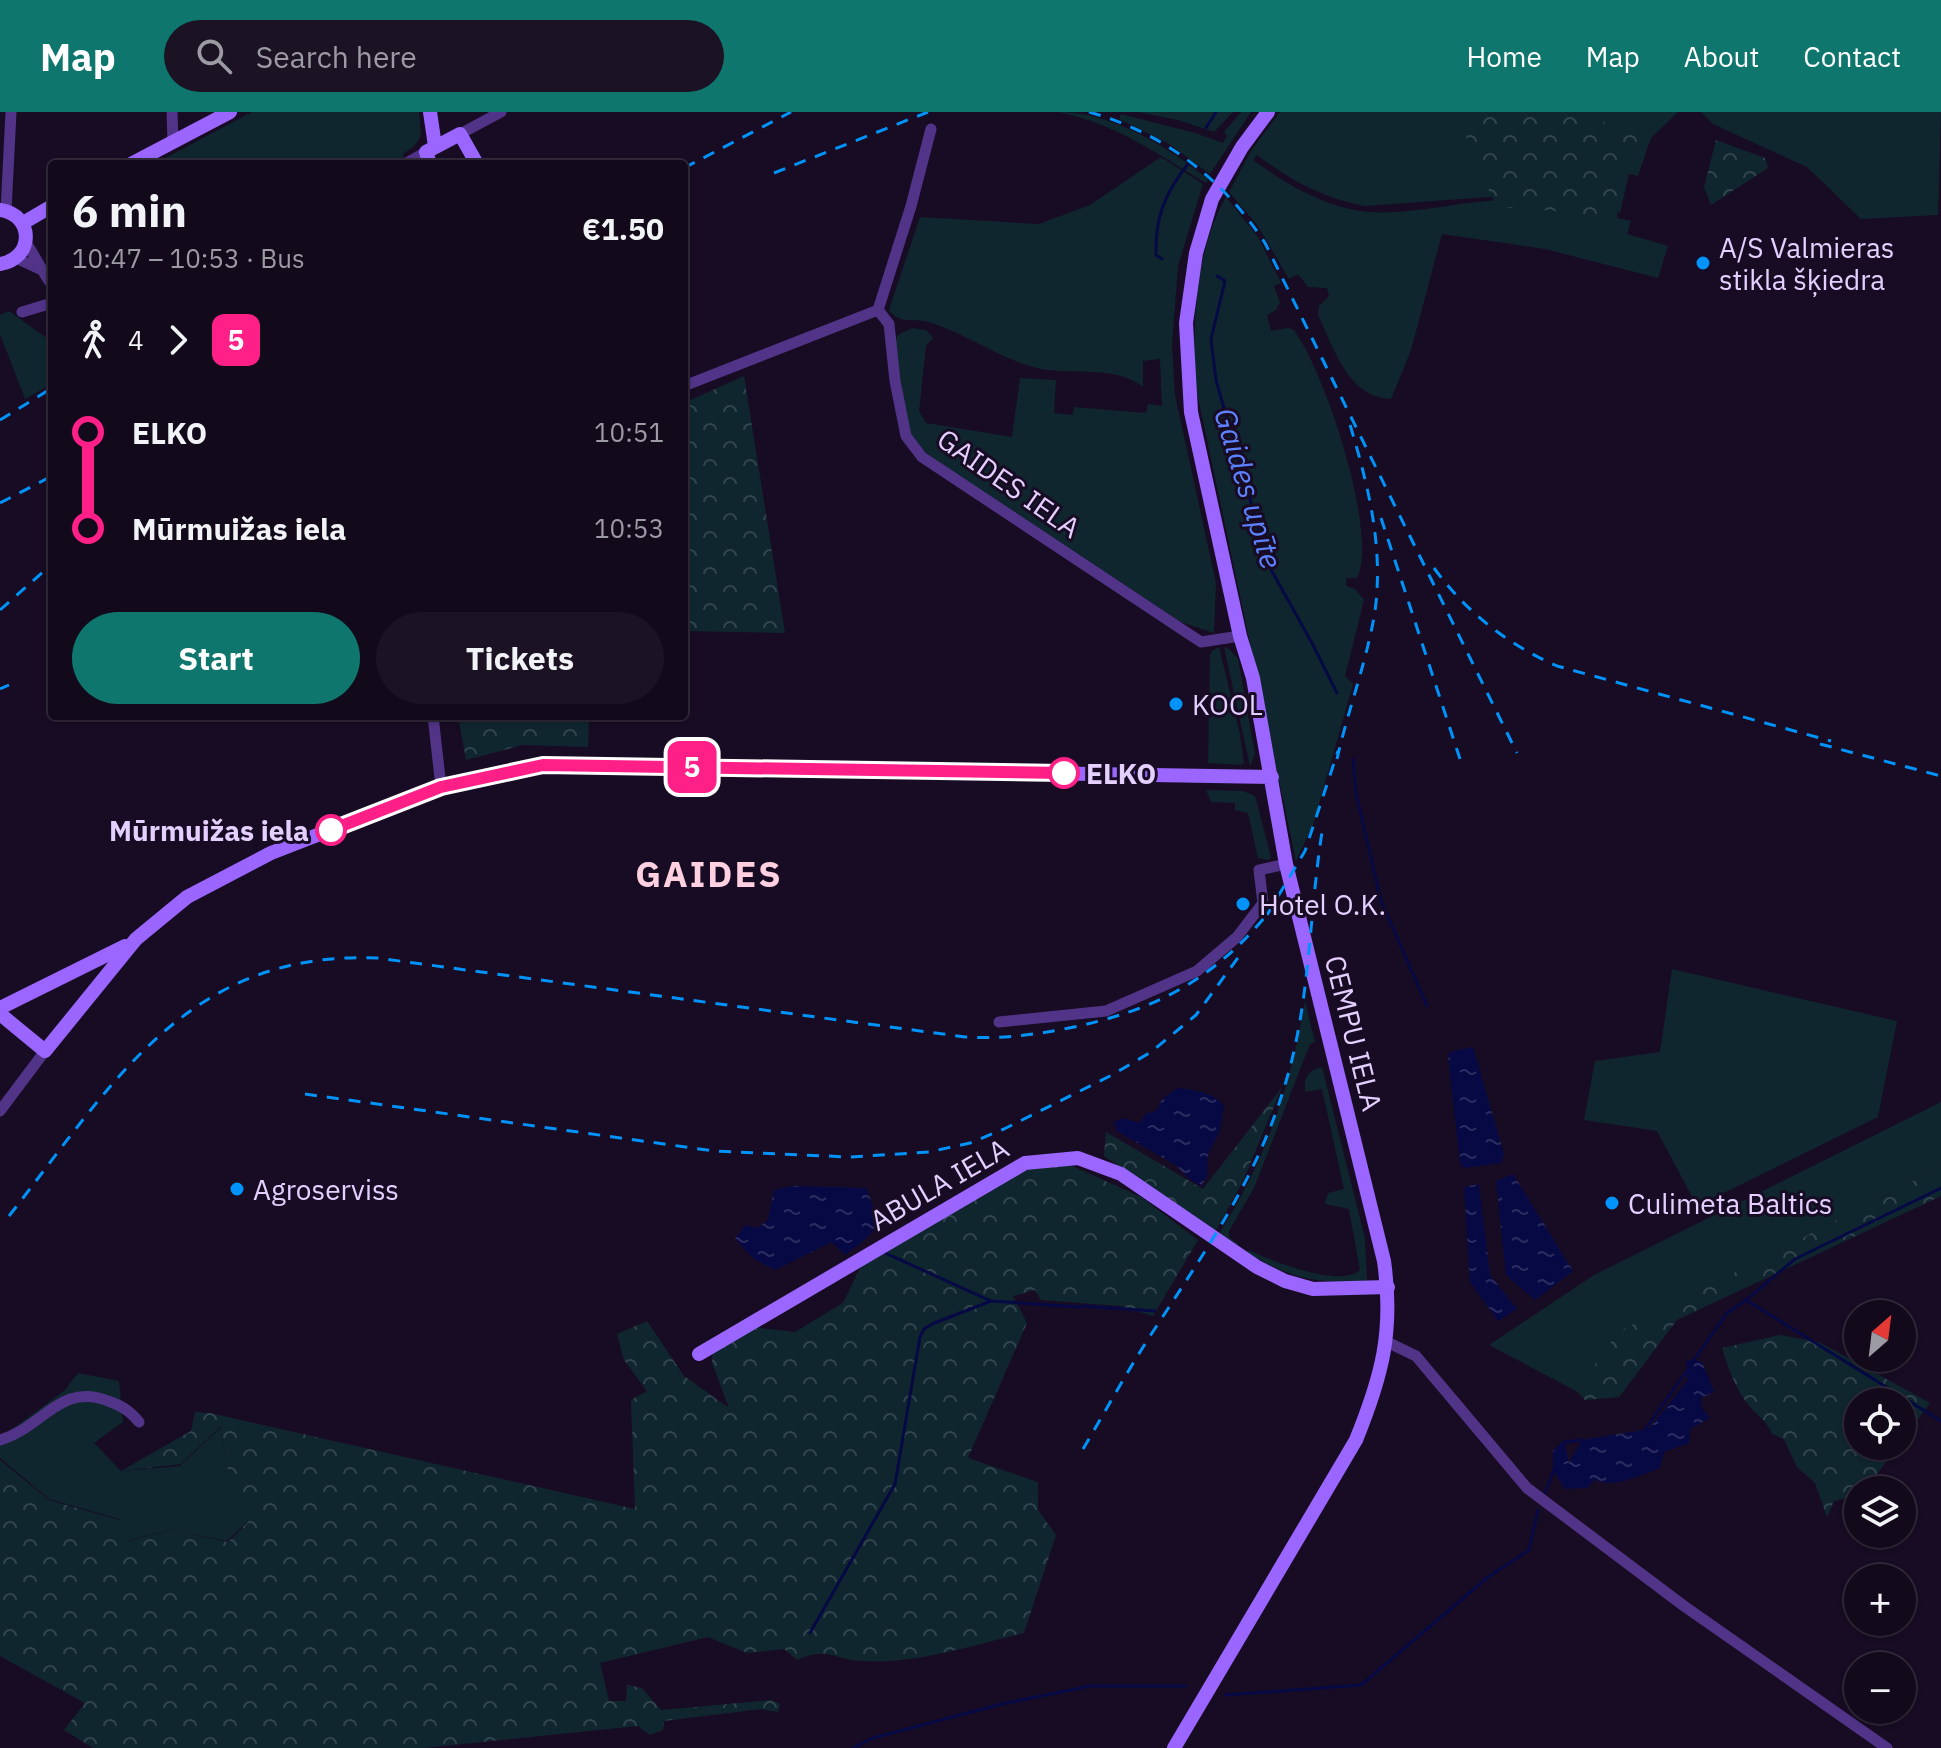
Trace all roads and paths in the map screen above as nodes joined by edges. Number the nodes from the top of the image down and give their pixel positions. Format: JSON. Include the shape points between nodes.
{"nodes":[{"id":1,"x":11,"y":112,"type":"edge"},
{"id":2,"x":172,"y":112,"type":"edge"},
{"id":3,"x":230,"y":112,"type":"edge"},
{"id":4,"x":430,"y":112,"type":"edge"},
{"id":5,"x":501,"y":112,"type":"edge"},
{"id":6,"x":1268,"y":112,"type":"edge"},
{"id":7,"x":931,"y":129,"type":"dead end"},
{"id":8,"x":460,"y":134,"type":"junction"},
{"id":9,"x":173,"y":142,"type":"junction"},
{"id":10,"x":431,"y":154,"type":"edge"},
{"id":11,"x":139,"y":160,"type":"edge"},
{"id":12,"x":475,"y":160,"type":"edge"},
{"id":13,"x":48,"y":208,"type":"edge"},
{"id":14,"x":3,"y":210,"type":"edge"},
{"id":15,"x":23,"y":223,"type":"junction"},
{"id":16,"x":26,"y":243,"type":"junction"},
{"id":17,"x":16,"y":258,"type":"junction"},
{"id":18,"x":0,"y":264,"type":"edge"},
{"id":19,"x":42,"y":270,"type":"junction"},
{"id":20,"x":48,"y":279,"type":"edge"},
{"id":21,"x":48,"y":304,"type":"edge"},
{"id":22,"x":878,"y":310,"type":"junction"},
{"id":23,"x":22,"y":312,"type":"dead end"},
{"id":24,"x":688,"y":384,"type":"edge"},
{"id":25,"x":1240,"y":636,"type":"junction"},
{"id":26,"x":433,"y":720,"type":"edge"},
{"id":27,"x":1272,"y":777,"type":"junction"},
{"id":28,"x":441,"y":787,"type":"junction"},
{"id":29,"x":1286,"y":864,"type":"junction"},
{"id":30,"x":136,"y":939,"type":"junction"},
{"id":31,"x":0,"y":1011,"type":"edge"},
{"id":32,"x":999,"y":1022,"type":"dead end"},
{"id":33,"x":45,"y":1051,"type":"junction"},
{"id":34,"x":0,"y":1111,"type":"edge"},
{"id":35,"x":1388,"y":1287,"type":"junction"},
{"id":36,"x":1387,"y":1342,"type":"junction"},
{"id":37,"x":699,"y":1354,"type":"dead end"},
{"id":38,"x":139,"y":1422,"type":"dead end"},
{"id":39,"x":0,"y":1440,"type":"edge"},
{"id":40,"x":1174,"y":1748,"type":"edge"},
{"id":41,"x":1887,"y":1748,"type":"edge"}],
"edges":[{"from":1,"to":14,"type":"street"},
{"from":2,"to":9,"type":"street"},
{"from":3,"to":9,"type":"street"},
{"from":4,"to":10,"type":"street"},
{"from":5,"to":8,"type":"street"},
{"from":6,"to":25,"type":"street","name":"CEMPU IELA","via":[[1212,199],[1196,253],[1186,323],[1191,412]]},
{"from":7,"to":22,"type":"street"},
{"from":8,"to":10,"type":"street"},
{"from":8,"to":12,"type":"street"},
{"from":9,"to":11,"type":"street"},
{"from":13,"to":15,"type":"street"},
{"from":14,"to":15,"type":"street"},
{"from":15,"to":16,"type":"street"},
{"from":16,"to":17,"type":"street"},
{"from":16,"to":19,"type":"street"},
{"from":17,"to":18,"type":"street"},
{"from":17,"to":19,"type":"street"},
{"from":19,"to":20,"type":"street"},
{"from":21,"to":23,"type":"street"},
{"from":22,"to":24,"type":"street"},
{"from":22,"to":25,"type":"street","name":"GAIDES IELA","via":[[889,324],[906,436],[922,457],[1201,642]]},
{"from":25,"to":27,"type":"street","name":"CEMPU IELA"},
{"from":26,"to":28,"type":"street"},
{"from":27,"to":28,"type":"street","via":[[543,765]]},
{"from":27,"to":29,"type":"street","name":"CEMPU IELA"},
{"from":28,"to":30,"type":"street","via":[[271,853],[187,897]]},
{"from":29,"to":32,"type":"street","via":[[1259,870],[1263,903],[1237,937],[1197,971],[1106,1011]]},
{"from":29,"to":35,"type":"street","name":"CEMPU IELA"},
{"from":30,"to":31,"type":"street"},
{"from":30,"to":33,"type":"street"},
{"from":31,"to":33,"type":"street"},
{"from":33,"to":34,"type":"street"},
{"from":35,"to":36,"type":"street","name":"CEMPU IELA"},
{"from":35,"to":37,"type":"street","name":"ABULA IELA","via":[[1313,1289],[1285,1281],[1121,1174],[1078,1158],[1025,1163]]},
{"from":36,"to":40,"type":"street","name":"CEMPU IELA","via":[[1356,1440]]},
{"from":36,"to":41,"type":"street","via":[[1416,1356],[1527,1488]]},
{"from":38,"to":39,"type":"street","via":[[128,1409],[74,1395]]}]}
